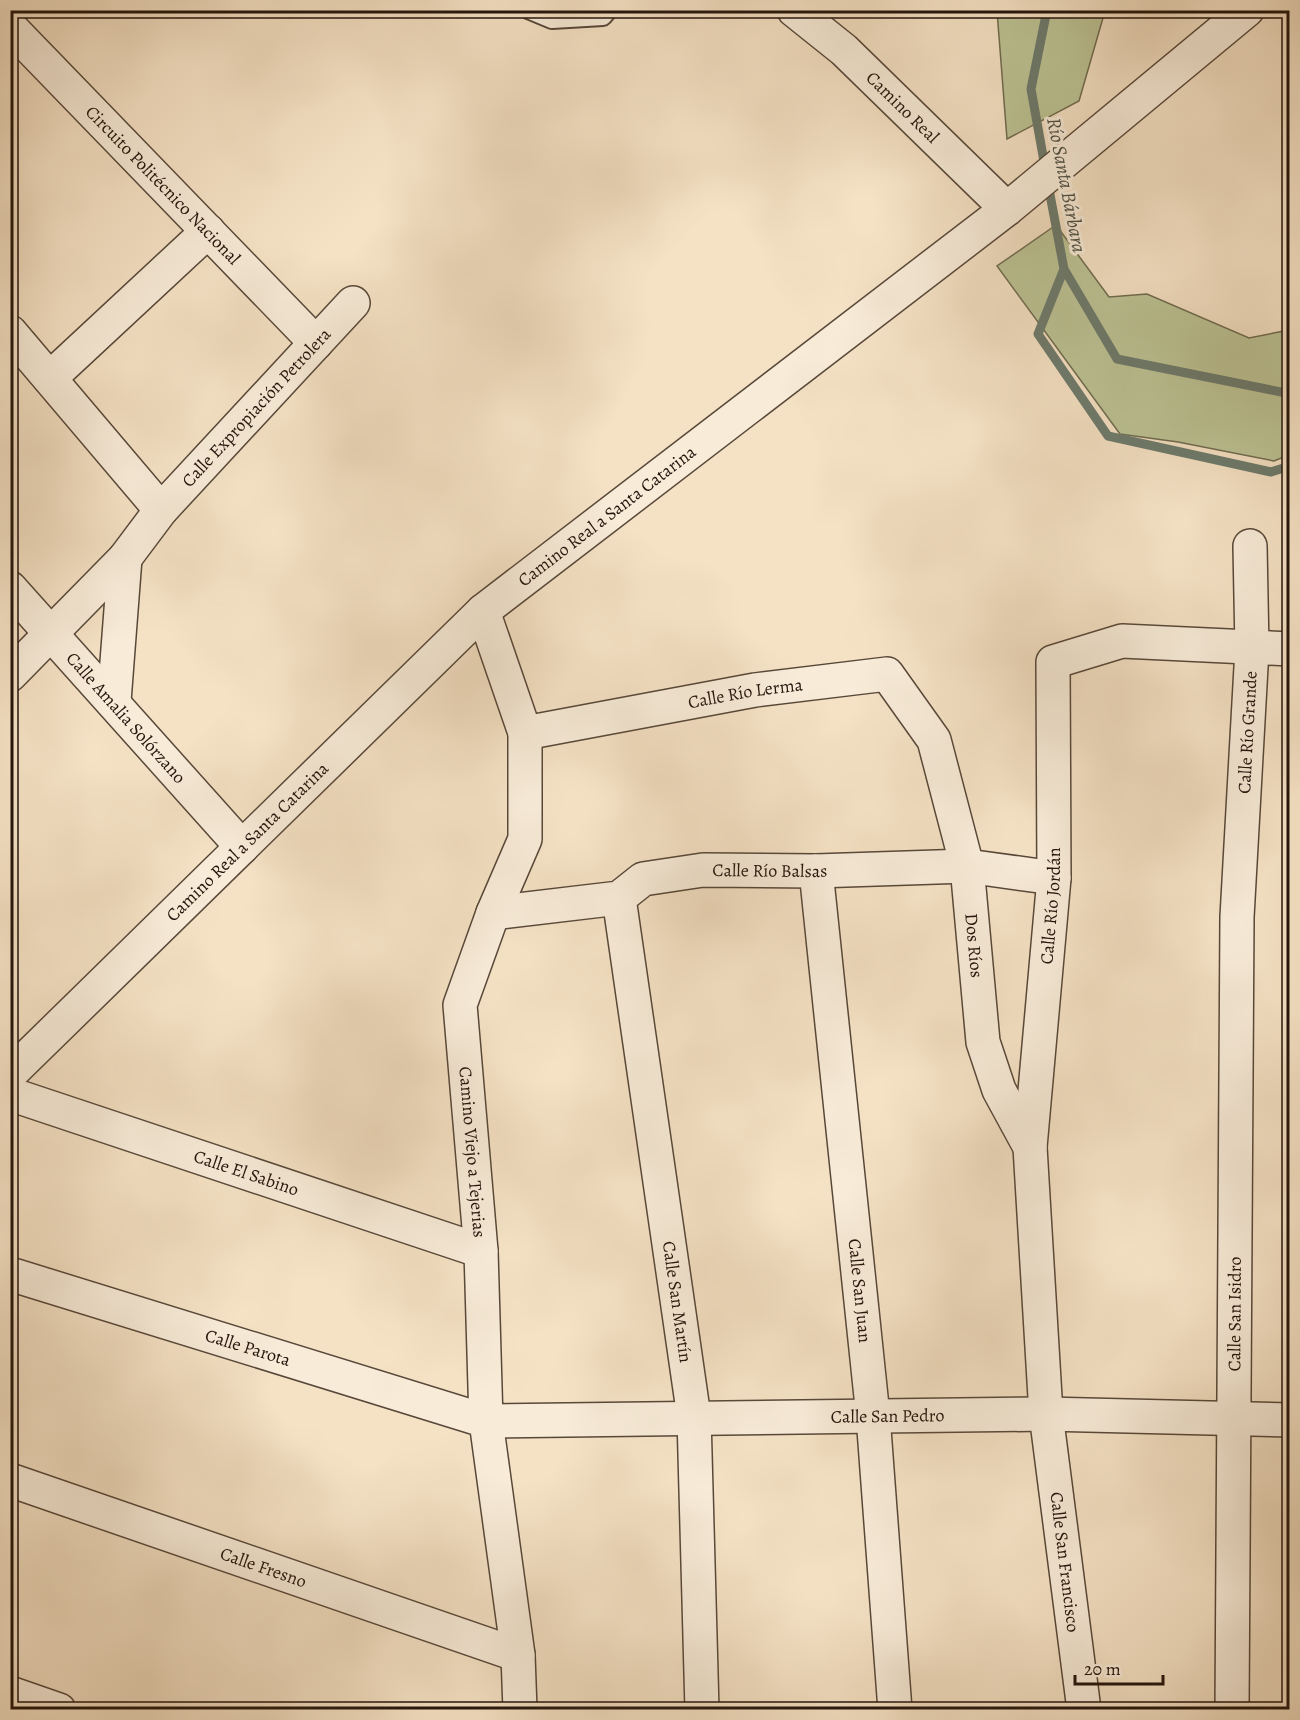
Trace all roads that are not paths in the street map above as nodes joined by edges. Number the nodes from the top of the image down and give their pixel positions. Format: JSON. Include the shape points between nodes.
{"nodes":[{"id":1,"x":528,"y":10,"type":"edge"},
{"id":2,"x":609,"y":10,"type":"edge"},
{"id":3,"x":794,"y":10,"type":"edge"},
{"id":4,"x":1232,"y":16,"type":"edge"},
{"id":5,"x":10,"y":27,"type":"edge"},
{"id":6,"x":1019,"y":199,"type":"junction"},
{"id":7,"x":208,"y":231,"type":"junction"},
{"id":8,"x":353,"y":303,"type":"dead end"},
{"id":9,"x":10,"y":332,"type":"edge"},
{"id":10,"x":316,"y":343,"type":"junction"},
{"id":11,"x":50,"y":378,"type":"junction"},
{"id":12,"x":161,"y":510,"type":"junction"},
{"id":13,"x":1250,"y":546,"type":"dead end"},
{"id":14,"x":125,"y":558,"type":"junction"},
{"id":15,"x":10,"y":588,"type":"edge"},
{"id":16,"x":483,"y":611,"type":"junction"},
{"id":17,"x":52,"y":632,"type":"junction"},
{"id":18,"x":1251,"y":649,"type":"junction"},
{"id":19,"x":1290,"y":649,"type":"edge"},
{"id":20,"x":10,"y":675,"type":"edge"},
{"id":21,"x":114,"y":701,"type":"junction"},
{"id":22,"x":525,"y":733,"type":"junction"},
{"id":23,"x":934,"y":740,"type":"joint"},
{"id":24,"x":242,"y":847,"type":"junction"},
{"id":25,"x":967,"y":866,"type":"junction"},
{"id":26,"x":816,"y":871,"type":"junction"},
{"id":27,"x":1054,"y":878,"type":"junction"},
{"id":28,"x":620,"y":898,"type":"junction"},
{"id":29,"x":493,"y":913,"type":"junction"},
{"id":30,"x":1237,"y":917,"type":"joint"},
{"id":31,"x":10,"y":1074,"type":"edge"},
{"id":32,"x":10,"y":1094,"type":"edge"},
{"id":33,"x":1030,"y":1147,"type":"junction"},
{"id":34,"x":481,"y":1251,"type":"junction"},
{"id":35,"x":10,"y":1274,"type":"edge"},
{"id":36,"x":1046,"y":1414,"type":"junction"},
{"id":37,"x":873,"y":1416,"type":"junction"},
{"id":38,"x":694,"y":1418,"type":"junction"},
{"id":39,"x":1234,"y":1419,"type":"junction"},
{"id":40,"x":1290,"y":1420,"type":"edge"},
{"id":41,"x":486,"y":1421,"type":"junction"},
{"id":42,"x":10,"y":1480,"type":"edge"},
{"id":43,"x":518,"y":1656,"type":"junction"},
{"id":44,"x":10,"y":1693,"type":"edge"},
{"id":45,"x":59,"y":1710,"type":"edge"},
{"id":46,"x":520,"y":1710,"type":"edge"},
{"id":47,"x":702,"y":1710,"type":"edge"},
{"id":48,"x":895,"y":1710,"type":"edge"},
{"id":49,"x":1084,"y":1710,"type":"edge"},
{"id":50,"x":1232,"y":1710,"type":"edge"}],
"edges":[{"from":1,"to":2,"type":"lane","via":[[552,20],[603,16]]},
{"from":3,"to":6,"type":"street","name":"Camino Real"},
{"from":4,"to":6,"type":"street","name":"Camino Real a Santa Catarina"},
{"from":5,"to":7,"type":"street","name":"Circuito Politécnico Nacional"},
{"from":6,"to":16,"type":"street","name":"Camino Real a Santa Catarina"},
{"from":7,"to":10,"type":"street","name":"Circuito Politécnico Nacional"},
{"from":7,"to":11,"type":"street"},
{"from":8,"to":10,"type":"street","name":"Calle Expropiación Petrolera"},
{"from":9,"to":11,"type":"street"},
{"from":10,"to":12,"type":"street","name":"Calle Expropiación Petrolera"},
{"from":11,"to":12,"type":"street"},
{"from":12,"to":14,"type":"street","name":"Calle Expropiación Petrolera"},
{"from":13,"to":18,"type":"street","name":"Calle Río Grande"},
{"from":14,"to":17,"type":"street","name":"Calle Expropiación Petrolera"},
{"from":14,"to":21,"type":"street"},
{"from":15,"to":17,"type":"street","name":"Calle Amalia Solórzano"},
{"from":16,"to":22,"type":"street","name":"Camino Viejo a Tejerias"},
{"from":16,"to":24,"type":"street","name":"Camino Real a Santa Catarina"},
{"from":17,"to":20,"type":"street","name":"Calle Expropiación Petrolera"},
{"from":17,"to":21,"type":"street","name":"Calle Amalia Solórzano"},
{"from":18,"to":19,"type":"street"},
{"from":18,"to":27,"type":"street","name":"Calle Río Jordán","via":[[1122,641],[1053,662]]},
{"from":18,"to":30,"type":"street","name":"Calle Río Grande"},
{"from":21,"to":24,"type":"street","name":"Calle Amalia Solórzano"},
{"from":22,"to":23,"type":"street","name":"Calle Río Lerma","via":[[755,690],[887,674]]},
{"from":22,"to":29,"type":"street","name":"Camino Viejo a Tejerias","via":[[525,839]]},
{"from":23,"to":25,"type":"street","name":"Dos Ríos"},
{"from":24,"to":31,"type":"street","name":"Camino Real a Santa Catarina"},
{"from":25,"to":26,"type":"street","name":"Calle Río Balsas"},
{"from":25,"to":27,"type":"street","name":"Calle Río Balsas"},
{"from":25,"to":33,"type":"street","name":"Dos Ríos","via":[[982,1042],[999,1090]]},
{"from":26,"to":28,"type":"street","name":"Calle Río Balsas","via":[[703,870],[643,879]]},
{"from":26,"to":37,"type":"street","name":"Calle San Juan"},
{"from":27,"to":33,"type":"street","name":"Calle Río Jordán"},
{"from":28,"to":29,"type":"street"},
{"from":28,"to":38,"type":"street","name":"Calle San Martín"},
{"from":29,"to":34,"type":"street","name":"Camino Viejo a Tejerias","via":[[460,1005]]},
{"from":30,"to":39,"type":"street","name":"Calle San Isidro"},
{"from":32,"to":34,"type":"street","name":"Calle El Sabino"},
{"from":33,"to":36,"type":"street","name":"Calle Río Jordán"},
{"from":34,"to":41,"type":"street","name":"Camino Viejo a Tejerias"},
{"from":35,"to":41,"type":"street","name":"Calle Parota"},
{"from":36,"to":37,"type":"street","name":"Calle San Pedro"},
{"from":36,"to":39,"type":"street","name":"Calle San Pedro"},
{"from":36,"to":49,"type":"street","name":"Calle San Francisco"},
{"from":37,"to":38,"type":"street","name":"Calle San Pedro"},
{"from":37,"to":48,"type":"street","name":"Calle San Juan"},
{"from":38,"to":41,"type":"street","name":"Calle San Pedro"},
{"from":38,"to":47,"type":"street","name":"Calle San Martín"},
{"from":39,"to":40,"type":"street","name":"Calle San Pedro"},
{"from":39,"to":50,"type":"street","name":"Calle San Isidro"},
{"from":41,"to":43,"type":"street","name":"Camino Viejo a Tejerias"},
{"from":42,"to":43,"type":"street","name":"Calle Fresno"},
{"from":43,"to":46,"type":"street","name":"Camino Viejo a Tejerias"},
{"from":44,"to":45,"type":"street"}]}
